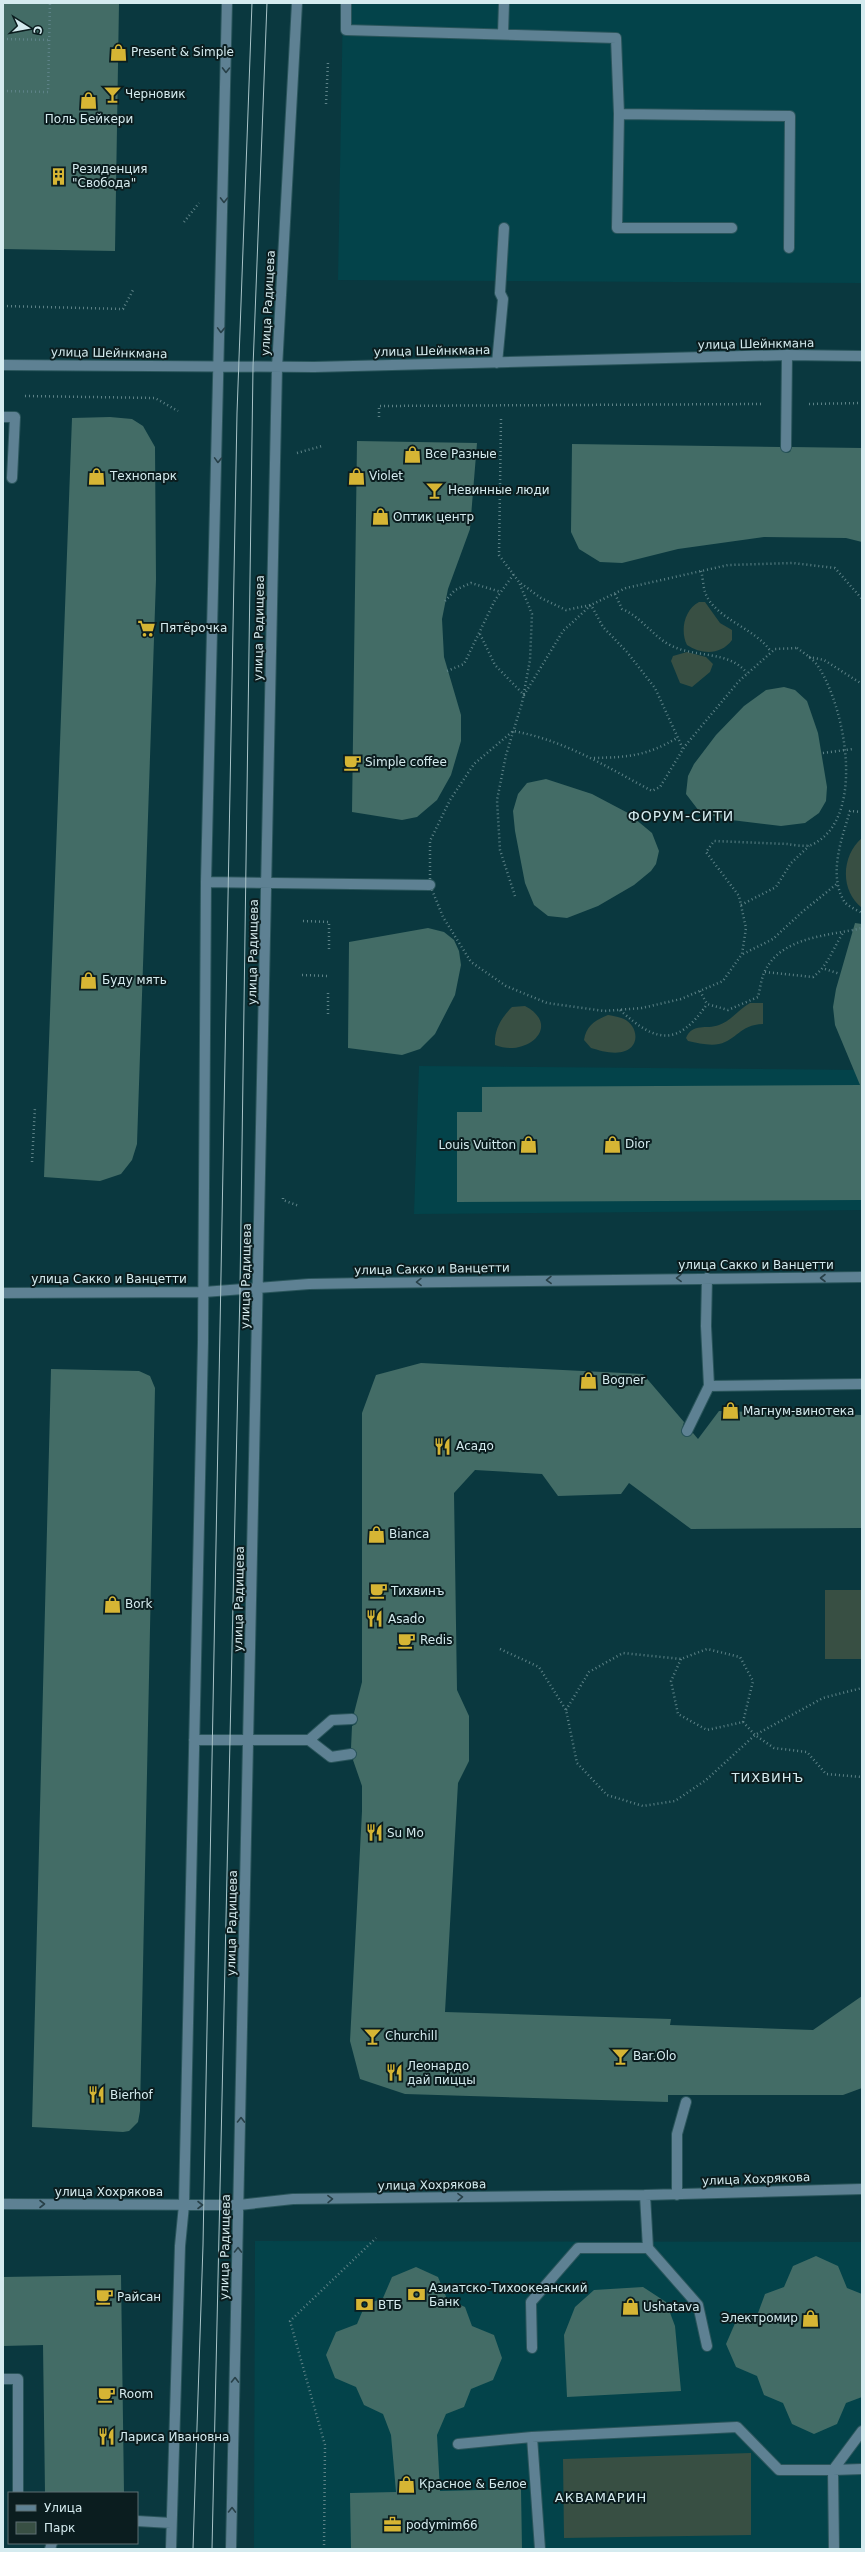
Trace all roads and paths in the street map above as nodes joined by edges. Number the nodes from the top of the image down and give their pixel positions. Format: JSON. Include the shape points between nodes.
{"nodes":[{"id":1,"x":50,"y":3,"type":"edge"},
{"id":2,"x":227,"y":3,"type":"edge"},
{"id":3,"x":297,"y":3,"type":"edge"},
{"id":4,"x":346,"y":3,"type":"edge"},
{"id":5,"x":504,"y":3,"type":"edge"},
{"id":6,"x":503,"y":34,"type":"junction"},
{"id":7,"x":3,"y":39,"type":"edge"},
{"id":8,"x":50,"y":40,"type":"junction"},
{"id":9,"x":328,"y":62,"type":"dead end"},
{"id":10,"x":3,"y":91,"type":"edge"},
{"id":11,"x":326,"y":104,"type":"dead end"},
{"id":12,"x":619,"y":114,"type":"junction"},
{"id":13,"x":504,"y":228,"type":"dead end"},
{"id":14,"x":732,"y":228,"type":"dead end"},
{"id":15,"x":788,"y":248,"type":"dead end"},
{"id":16,"x":133,"y":290,"type":"dead end"},
{"id":17,"x":3,"y":306,"type":"edge"},
{"id":18,"x":787,"y":355,"type":"junction"},
{"id":19,"x":862,"y":356,"type":"edge"},
{"id":20,"x":497,"y":363,"type":"junction"},
{"id":21,"x":3,"y":365,"type":"edge"},
{"id":22,"x":220,"y":367,"type":"junction"},
{"id":23,"x":277,"y":368,"type":"junction"},
{"id":24,"x":22,"y":396,"type":"dead end"},
{"id":25,"x":862,"y":403,"type":"edge"},
{"id":26,"x":787,"y":404,"type":"junction"},
{"id":27,"x":178,"y":411,"type":"dead end"},
{"id":28,"x":3,"y":417,"type":"edge"},
{"id":29,"x":379,"y":417,"type":"dead end"},
{"id":30,"x":501,"y":419,"type":"dead end"},
{"id":31,"x":786,"y":447,"type":"dead end"},
{"id":32,"x":12,"y":478,"type":"dead end"},
{"id":33,"x":701,"y":571,"type":"junction"},
{"id":34,"x":514,"y":574,"type":"junction"},
{"id":35,"x":519,"y":582,"type":"junction"},
{"id":36,"x":501,"y":592,"type":"junction"},
{"id":37,"x":615,"y":594,"type":"junction"},
{"id":38,"x":862,"y":599,"type":"edge"},
{"id":39,"x":445,"y":601,"type":"dead end"},
{"id":40,"x":591,"y":605,"type":"junction"},
{"id":41,"x":480,"y":634,"type":"junction"},
{"id":42,"x":772,"y":652,"type":"junction"},
{"id":43,"x":808,"y":657,"type":"junction"},
{"id":44,"x":447,"y":671,"type":"dead end"},
{"id":45,"x":747,"y":673,"type":"junction"},
{"id":46,"x":862,"y":684,"type":"edge"},
{"id":47,"x":524,"y":695,"type":"junction"},
{"id":48,"x":843,"y":714,"type":"dead end"},
{"id":49,"x":513,"y":731,"type":"junction"},
{"id":50,"x":677,"y":738,"type":"junction"},
{"id":51,"x":851,"y":742,"type":"dead end"},
{"id":52,"x":853,"y":749,"type":"junction"},
{"id":53,"x":683,"y":750,"type":"junction"},
{"id":54,"x":823,"y":753,"type":"dead end"},
{"id":55,"x":853,"y":756,"type":"dead end"},
{"id":56,"x":592,"y":758,"type":"junction"},
{"id":57,"x":852,"y":804,"type":"dead end"},
{"id":58,"x":850,"y":811,"type":"junction"},
{"id":59,"x":862,"y":812,"type":"edge"},
{"id":60,"x":840,"y":827,"type":"dead end"},
{"id":61,"x":830,"y":836,"type":"dead end"},
{"id":62,"x":810,"y":845,"type":"junction"},
{"id":63,"x":206,"y":882,"type":"junction"},
{"id":64,"x":267,"y":883,"type":"junction"},
{"id":65,"x":838,"y":883,"type":"junction"},
{"id":66,"x":430,"y":885,"type":"junction"},
{"id":67,"x":515,"y":896,"type":"dead end"},
{"id":68,"x":741,"y":905,"type":"junction"},
{"id":69,"x":862,"y":913,"type":"edge"},
{"id":70,"x":303,"y":921,"type":"dead end"},
{"id":71,"x":862,"y":928,"type":"edge"},
{"id":72,"x":843,"y":933,"type":"junction"},
{"id":73,"x":329,"y":950,"type":"dead end"},
{"id":74,"x":742,"y":954,"type":"junction"},
{"id":75,"x":825,"y":969,"type":"junction"},
{"id":76,"x":765,"y":972,"type":"junction"},
{"id":77,"x":840,"y":974,"type":"dead end"},
{"id":78,"x":302,"y":975,"type":"dead end"},
{"id":79,"x":328,"y":976,"type":"dead end"},
{"id":80,"x":328,"y":991,"type":"dead end"},
{"id":81,"x":700,"y":991,"type":"junction"},
{"id":82,"x":707,"y":1004,"type":"junction"},
{"id":83,"x":619,"y":1010,"type":"junction"},
{"id":84,"x":328,"y":1014,"type":"dead end"},
{"id":85,"x":35,"y":1107,"type":"dead end"},
{"id":86,"x":32,"y":1162,"type":"dead end"},
{"id":87,"x":707,"y":1278,"type":"junction"},
{"id":88,"x":862,"y":1278,"type":"edge"},
{"id":89,"x":259,"y":1288,"type":"junction"},
{"id":90,"x":204,"y":1292,"type":"junction"},
{"id":91,"x":3,"y":1293,"type":"edge"},
{"id":92,"x":862,"y":1384,"type":"edge"},
{"id":93,"x":709,"y":1386,"type":"junction"},
{"id":94,"x":686,"y":1431,"type":"dead end"},
{"id":95,"x":500,"y":1649,"type":"dead end"},
{"id":96,"x":681,"y":1658,"type":"junction"},
{"id":97,"x":862,"y":1688,"type":"edge"},
{"id":98,"x":566,"y":1710,"type":"junction"},
{"id":99,"x":352,"y":1719,"type":"dead end"},
{"id":100,"x":743,"y":1722,"type":"junction"},
{"id":101,"x":755,"y":1735,"type":"junction"},
{"id":102,"x":194,"y":1740,"type":"junction"},
{"id":103,"x":249,"y":1740,"type":"junction"},
{"id":104,"x":309,"y":1740,"type":"junction"},
{"id":105,"x":351,"y":1754,"type":"dead end"},
{"id":106,"x":862,"y":1777,"type":"edge"},
{"id":107,"x":686,"y":2102,"type":"dead end"},
{"id":108,"x":862,"y":2189,"type":"edge"},
{"id":109,"x":645,"y":2195,"type":"junction"},
{"id":110,"x":677,"y":2195,"type":"junction"},
{"id":111,"x":3,"y":2204,"type":"edge"},
{"id":112,"x":184,"y":2205,"type":"junction"},
{"id":113,"x":239,"y":2205,"type":"junction"},
{"id":114,"x":376,"y":2238,"type":"dead end"},
{"id":115,"x":648,"y":2248,"type":"junction"},
{"id":116,"x":707,"y":2346,"type":"dead end"},
{"id":117,"x":532,"y":2348,"type":"dead end"},
{"id":118,"x":3,"y":2379,"type":"edge"},
{"id":119,"x":862,"y":2430,"type":"edge"},
{"id":120,"x":532,"y":2437,"type":"junction"},
{"id":121,"x":458,"y":2444,"type":"dead end"},
{"id":122,"x":862,"y":2469,"type":"edge"},
{"id":123,"x":834,"y":2470,"type":"junction"},
{"id":124,"x":18,"y":2492,"type":"edge"},
{"id":125,"x":138,"y":2521,"type":"edge"},
{"id":126,"x":171,"y":2524,"type":"junction"},
{"id":127,"x":171,"y":2549,"type":"edge"},
{"id":128,"x":231,"y":2549,"type":"edge"},
{"id":129,"x":324,"y":2549,"type":"edge"},
{"id":130,"x":540,"y":2549,"type":"edge"},
{"id":131,"x":834,"y":2549,"type":"edge"}],
"edges":[{"from":1,"to":8,"type":"path"},
{"from":2,"to":22,"type":"street","one_way":true},
{"from":3,"to":23,"type":"street","name":"улица Радищева"},
{"from":4,"to":6,"type":"street","via":[[346,30]]},
{"from":5,"to":6,"type":"street"},
{"from":6,"to":12,"type":"street","via":[[616,38]]},
{"from":7,"to":8,"type":"path"},
{"from":8,"to":10,"type":"path","via":[[48,92]]},
{"from":9,"to":11,"type":"path"},
{"from":12,"to":14,"type":"street","via":[[617,228]]},
{"from":12,"to":15,"type":"street","via":[[790,116]]},
{"from":13,"to":20,"type":"street","via":[[500,293],[503,299]]},
{"from":16,"to":17,"type":"path","via":[[123,308]]},
{"from":18,"to":19,"type":"street","name":"улица Шейнкмана"},
{"from":18,"to":20,"type":"street","name":"улица Шейнкмана"},
{"from":18,"to":26,"type":"street"},
{"from":20,"to":23,"type":"street","name":"улица Шейнкмана"},
{"from":21,"to":22,"type":"street","name":"улица Шейнкмана"},
{"from":22,"to":23,"type":"street","name":"улица Шейнкмана"},
{"from":22,"to":63,"type":"street","one_way":true},
{"from":23,"to":64,"type":"street","name":"улица Радищева"},
{"from":24,"to":27,"type":"path","via":[[155,398]]},
{"from":25,"to":26,"type":"path"},
{"from":26,"to":29,"type":"path","via":[[379,406]]},
{"from":26,"to":31,"type":"street"},
{"from":28,"to":32,"type":"street","via":[[15,417]]},
{"from":30,"to":34,"type":"path","via":[[499,555]]},
{"from":33,"to":37,"type":"path","via":[[626,588]]},
{"from":33,"to":38,"type":"path","via":[[728,565],[786,563],[835,568]]},
{"from":33,"to":42,"type":"path","via":[[705,593],[722,614],[747,629]]},
{"from":34,"to":35,"type":"path"},
{"from":34,"to":36,"type":"path"},
{"from":35,"to":40,"type":"path","via":[[541,598],[566,610]]},
{"from":35,"to":47,"type":"path","via":[[532,614],[530,660]]},
{"from":36,"to":39,"type":"path","via":[[471,583],[455,590]]},
{"from":36,"to":41,"type":"path"},
{"from":37,"to":40,"type":"path"},
{"from":37,"to":45,"type":"path","via":[[622,609],[635,614],[669,644],[708,656],[729,658],[740,664]]},
{"from":40,"to":47,"type":"path","via":[[563,631]]},
{"from":40,"to":50,"type":"path","via":[[603,627],[628,652],[655,688]]},
{"from":41,"to":44,"type":"path","via":[[464,664]]},
{"from":41,"to":47,"type":"path","via":[[495,665]]},
{"from":42,"to":43,"type":"path","via":[[775,649],[797,648]]},
{"from":42,"to":45,"type":"path"},
{"from":43,"to":46,"type":"path","via":[[824,660]]},
{"from":43,"to":48,"type":"path","via":[[817,665]]},
{"from":45,"to":53,"type":"path"},
{"from":47,"to":49,"type":"path"},
{"from":49,"to":56,"type":"path","via":[[542,736]]},
{"from":49,"to":66,"type":"path","via":[[474,764],[450,800],[430,841]]},
{"from":49,"to":67,"type":"path","via":[[497,800],[500,850]]},
{"from":50,"to":53,"type":"path"},
{"from":50,"to":56,"type":"path","via":[[655,750],[632,757]]},
{"from":51,"to":52,"type":"path"},
{"from":52,"to":54,"type":"path"},
{"from":52,"to":55,"type":"path"},
{"from":53,"to":56,"type":"path","via":[[660,787],[652,791]]},
{"from":57,"to":58,"type":"path"},
{"from":58,"to":59,"type":"path"},
{"from":58,"to":60,"type":"path"},
{"from":58,"to":65,"type":"path","via":[[841,841],[836,877]]},
{"from":61,"to":62,"type":"path"},
{"from":62,"to":68,"type":"path","via":[[791,863],[776,887]]},
{"from":62,"to":68,"type":"path","via":[[714,841],[706,852],[739,896]]},
{"from":63,"to":64,"type":"street"},
{"from":63,"to":90,"type":"street"},
{"from":64,"to":66,"type":"street"},
{"from":64,"to":89,"type":"street","name":"улица Радищева"},
{"from":65,"to":69,"type":"path","via":[[845,902]]},
{"from":65,"to":74,"type":"path","via":[[773,940]]},
{"from":66,"to":83,"type":"path","via":[[443,917],[471,962],[506,986],[547,1003],[604,1011]]},
{"from":68,"to":74,"type":"path","via":[[746,928]]},
{"from":70,"to":73,"type":"path","via":[[329,922]]},
{"from":71,"to":72,"type":"path"},
{"from":72,"to":75,"type":"path","via":[[832,950]]},
{"from":72,"to":76,"type":"path","via":[[803,940],[778,954]]},
{"from":74,"to":81,"type":"path","via":[[723,981]]},
{"from":75,"to":76,"type":"path","via":[[813,977]]},
{"from":75,"to":77,"type":"path"},
{"from":76,"to":82,"type":"path","via":[[758,997],[728,1010]]},
{"from":78,"to":79,"type":"path"},
{"from":80,"to":84,"type":"path"},
{"from":81,"to":82,"type":"path"},
{"from":81,"to":83,"type":"path","via":[[681,999],[642,1008]]},
{"from":82,"to":83,"type":"path","via":[[695,1021],[679,1034],[657,1035],[638,1027]]},
{"from":85,"to":86,"type":"path"},
{"from":88,"to":87,"type":"street","name":"улица Сакко и Ванцетти","one_way":true},
{"from":87,"to":89,"type":"street","name":"улица Сакко и Ванцетти","one_way":true,"via":[[316,1284]]},
{"from":87,"to":93,"type":"street"},
{"from":89,"to":90,"type":"street","name":"улица Сакко и Ванцетти"},
{"from":89,"to":103,"type":"street","name":"улица Радищева"},
{"from":90,"to":91,"type":"street","name":"улица Сакко и Ванцетти"},
{"from":90,"to":102,"type":"street"},
{"from":92,"to":93,"type":"street"},
{"from":93,"to":94,"type":"street"},
{"from":95,"to":98,"type":"path","via":[[539,1667]]},
{"from":96,"to":98,"type":"path","via":[[623,1653],[589,1672]]},
{"from":96,"to":100,"type":"path","via":[[671,1681],[678,1714],[706,1730]]},
{"from":96,"to":100,"type":"path","via":[[707,1649],[740,1656],[754,1681]]},
{"from":97,"to":101,"type":"path","via":[[823,1698]]},
{"from":98,"to":101,"type":"path","via":[[577,1764],[607,1795],[643,1806],[676,1801],[706,1780]]},
{"from":99,"to":104,"type":"street","via":[[332,1720]]},
{"from":100,"to":101,"type":"path"},
{"from":101,"to":106,"type":"path","via":[[774,1748],[807,1752],[826,1774]]},
{"from":102,"to":103,"type":"street"},
{"from":102,"to":112,"type":"street"},
{"from":103,"to":104,"type":"street"},
{"from":113,"to":103,"type":"street","name":"улица Радищева","one_way":true},
{"from":104,"to":105,"type":"street","via":[[331,1757]]},
{"from":107,"to":110,"type":"street","via":[[677,2134]]},
{"from":108,"to":110,"type":"street","name":"улица Хохрякова"},
{"from":109,"to":110,"type":"street","name":"улица Хохрякова"},
{"from":113,"to":109,"type":"street","name":"улица Хохрякова","one_way":true,"via":[[293,2199]]},
{"from":109,"to":115,"type":"street"},
{"from":111,"to":112,"type":"street","name":"улица Хохрякова","one_way":true},
{"from":112,"to":113,"type":"street","name":"улица Хохрякова","one_way":true},
{"from":112,"to":126,"type":"street","via":[[180,2246]]},
{"from":128,"to":113,"type":"street","name":"улица Радищева","one_way":true},
{"from":114,"to":129,"type":"path","via":[[290,2321],[325,2445]]},
{"from":115,"to":116,"type":"street","via":[[698,2305]]},
{"from":115,"to":117,"type":"street","via":[[578,2248],[531,2302]]},
{"from":118,"to":124,"type":"street","via":[[18,2379]]},
{"from":119,"to":123,"type":"street"},
{"from":120,"to":121,"type":"street"},
{"from":120,"to":123,"type":"street","via":[[737,2427],[779,2470]]},
{"from":120,"to":130,"type":"street"},
{"from":122,"to":123,"type":"street"},
{"from":123,"to":131,"type":"street"},
{"from":125,"to":126,"type":"street"},
{"from":126,"to":127,"type":"street"}]}
